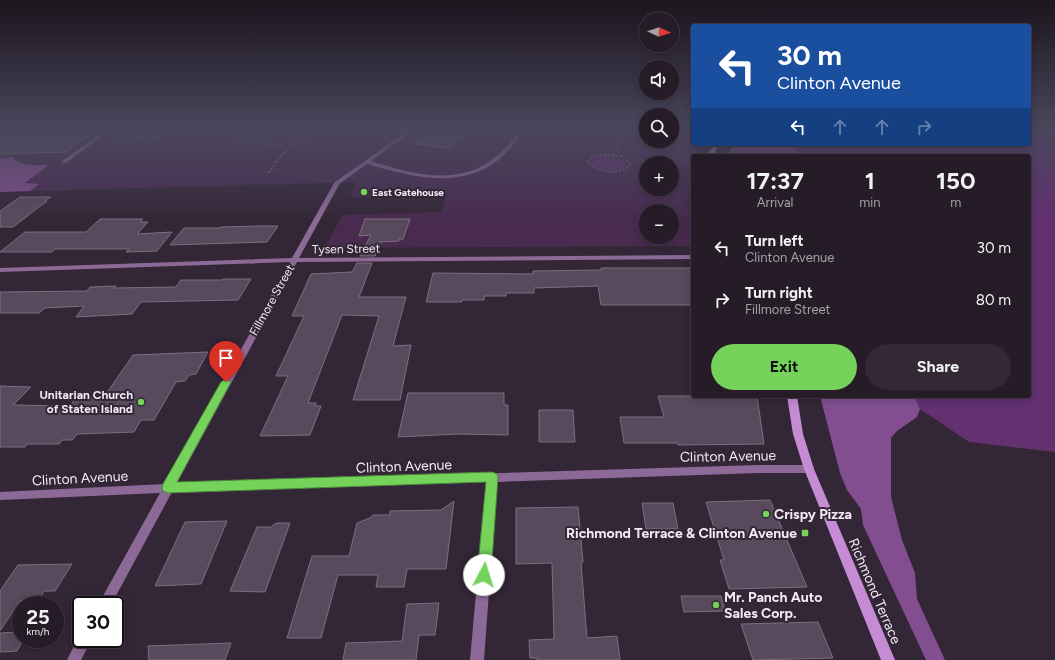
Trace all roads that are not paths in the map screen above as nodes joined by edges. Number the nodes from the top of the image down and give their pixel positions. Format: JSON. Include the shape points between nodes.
{"nodes":[{"id":1,"x":67,"y":160,"type":"edge"},
{"id":2,"x":370,"y":160,"type":"edge"},
{"id":3,"x":495,"y":160,"type":"edge"},
{"id":4,"x":64,"y":162,"type":"dead end"},
{"id":5,"x":367,"y":162,"type":"junction"},
{"id":6,"x":691,"y":257,"type":"edge"},
{"id":7,"x":294,"y":260,"type":"junction"},
{"id":8,"x":0,"y":270,"type":"edge"},
{"id":9,"x":792,"y":398,"type":"edge"},
{"id":10,"x":809,"y":469,"type":"junction"},
{"id":11,"x":492,"y":477,"type":"junction"},
{"id":12,"x":168,"y":488,"type":"junction"},
{"id":13,"x":0,"y":496,"type":"edge"},
{"id":14,"x":109,"y":596,"type":"edge"},
{"id":15,"x":80,"y":648,"type":"edge"},
{"id":16,"x":74,"y":660,"type":"edge"},
{"id":17,"x":477,"y":660,"type":"edge"},
{"id":18,"x":888,"y":660,"type":"edge"}],
"edges":[{"from":1,"to":4,"type":"street"},
{"from":2,"to":5,"type":"street"},
{"from":3,"to":5,"type":"street","via":[[464,175],[438,178]]},
{"from":5,"to":7,"type":"street","name":"Fillmore Street","via":[[337,183]]},
{"from":6,"to":7,"type":"street","name":"Tysen Street"},
{"from":7,"to":8,"type":"street","name":"Tysen Street"},
{"from":7,"to":12,"type":"street","name":"Fillmore Street"},
{"from":9,"to":10,"type":"main road","name":"Richmond Terrace","via":[[800,444]]},
{"from":10,"to":11,"type":"street","name":"Clinton Avenue"},
{"from":10,"to":18,"type":"main road","name":"Richmond Terrace"},
{"from":11,"to":12,"type":"street","name":"Clinton Avenue"},
{"from":11,"to":17,"type":"street"},
{"from":12,"to":13,"type":"street","name":"Clinton Avenue"},
{"from":12,"to":14,"type":"street","name":"Fillmore Street"},
{"from":15,"to":16,"type":"street"}]}
